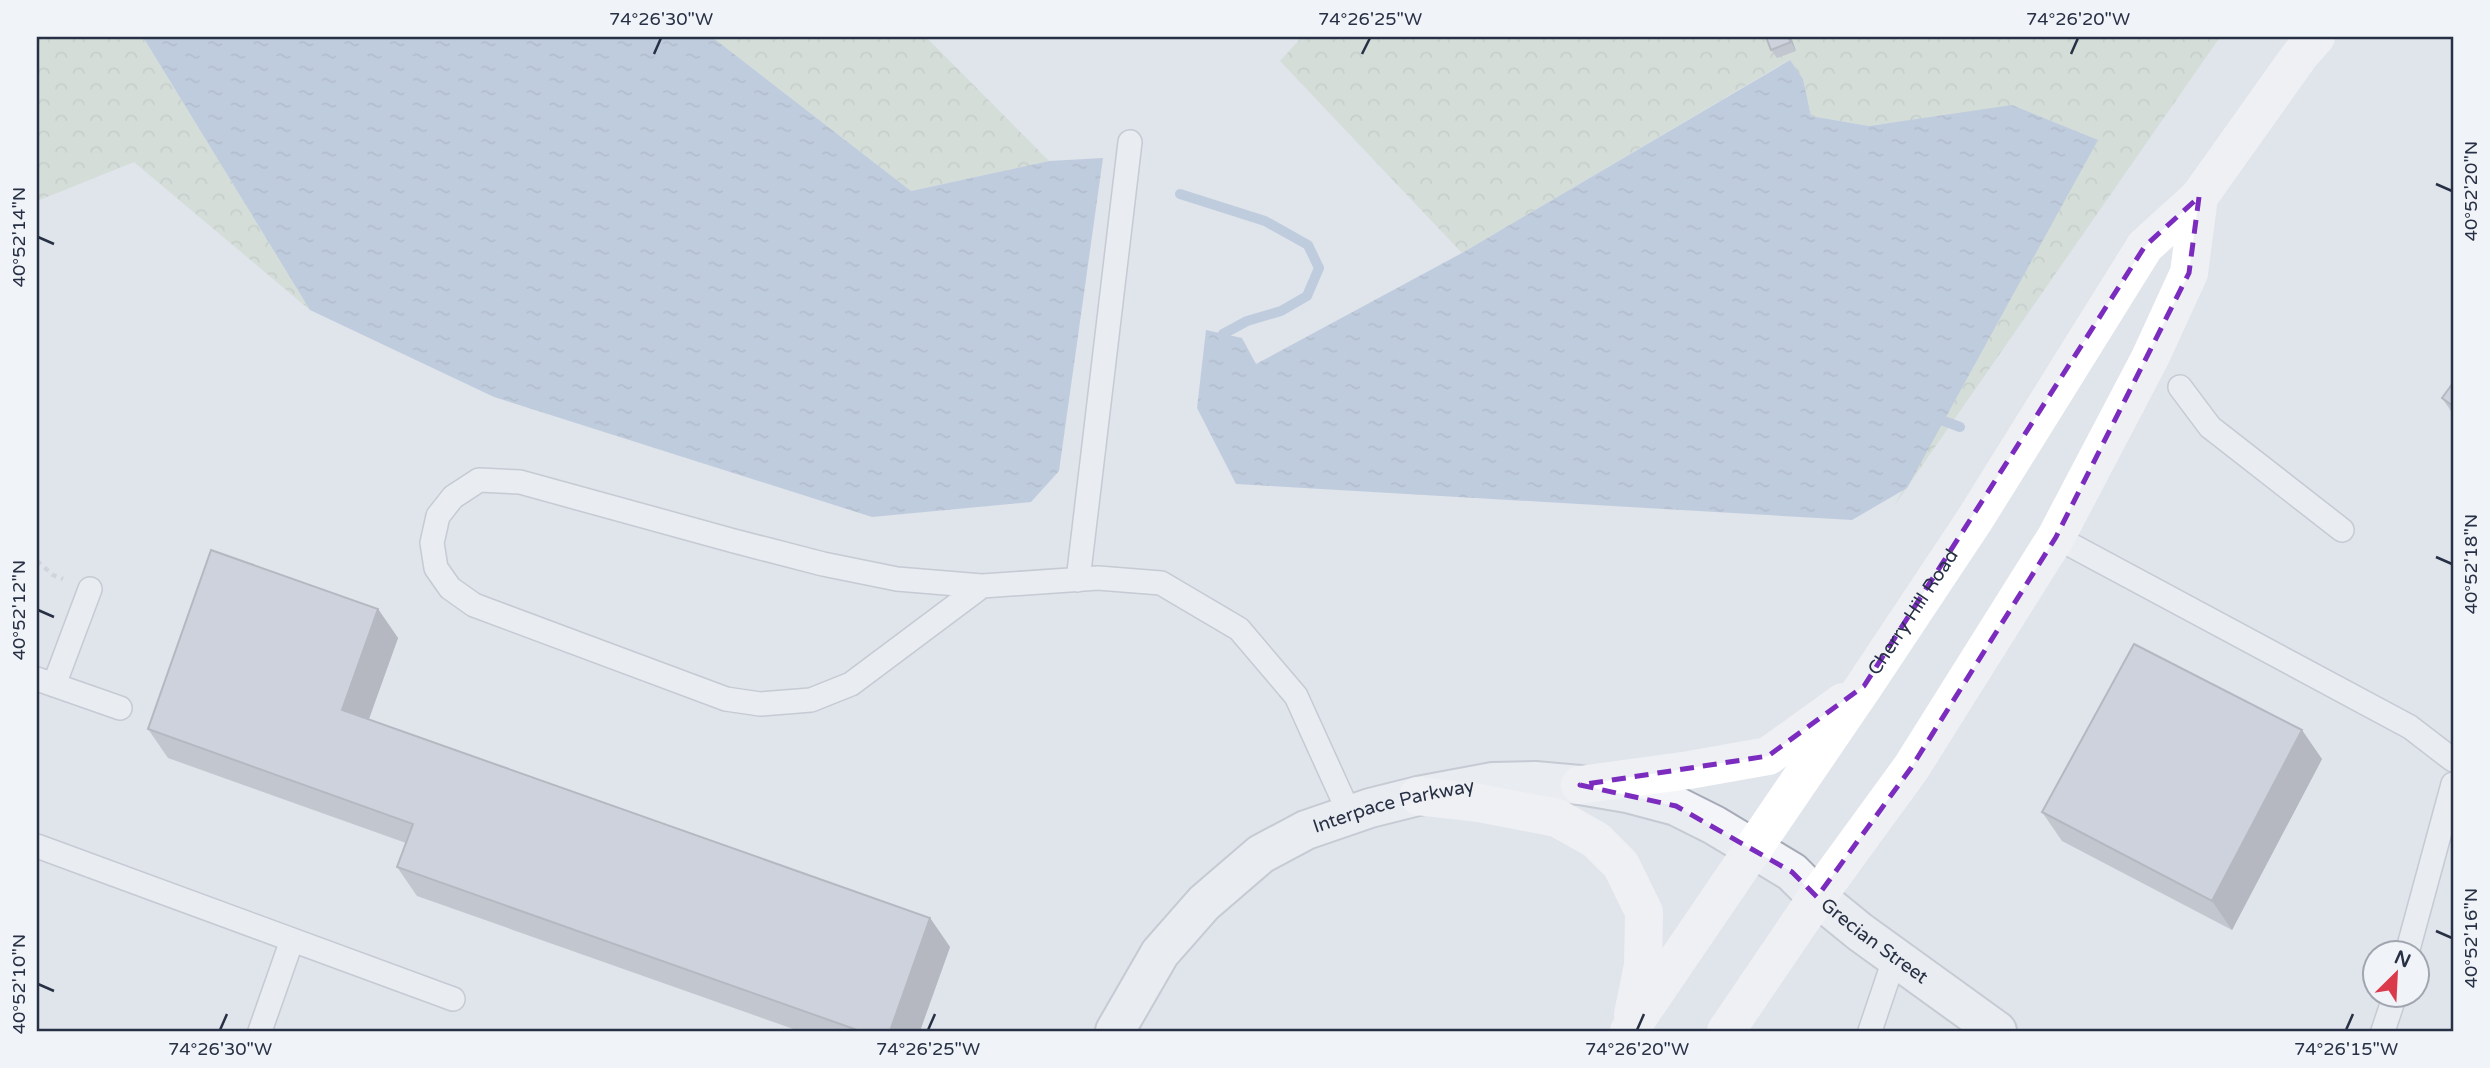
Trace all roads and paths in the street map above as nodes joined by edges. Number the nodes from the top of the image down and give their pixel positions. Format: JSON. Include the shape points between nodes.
{"nodes":[{"id":1,"x":2316,"y":37,"type":"edge"},
{"id":2,"x":1130,"y":142,"type":"dead end"},
{"id":3,"x":2199,"y":197,"type":"junction"},
{"id":4,"x":2180,"y":387,"type":"dead end"},
{"id":5,"x":2342,"y":530,"type":"dead end"},
{"id":6,"x":2056,"y":537,"type":"junction"},
{"id":7,"x":1077,"y":580,"type":"junction"},
{"id":8,"x":982,"y":586,"type":"junction"},
{"id":9,"x":90,"y":589,"type":"dead end"},
{"id":10,"x":45,"y":682,"type":"edge"},
{"id":11,"x":1864,"y":687,"type":"junction"},
{"id":12,"x":120,"y":708,"type":"dead end"},
{"id":13,"x":2453,"y":760,"type":"edge"},
{"id":14,"x":2453,"y":784,"type":"edge"},
{"id":15,"x":1580,"y":785,"type":"junction"},
{"id":16,"x":1419,"y":796,"type":"junction"},
{"id":17,"x":1350,"y":815,"type":"junction"},
{"id":18,"x":37,"y":846,"type":"edge"},
{"id":19,"x":1753,"y":848,"type":"junction"},
{"id":20,"x":1817,"y":897,"type":"junction"},
{"id":21,"x":2411,"y":939,"type":"edge"},
{"id":22,"x":292,"y":940,"type":"junction"},
{"id":23,"x":1895,"y":957,"type":"junction"},
{"id":24,"x":453,"y":999,"type":"dead end"},
{"id":25,"x":2390,"y":1009,"type":"edge"},
{"id":26,"x":1629,"y":1030,"type":"edge"},
{"id":27,"x":260,"y":1031,"type":"edge"},
{"id":28,"x":1115,"y":1031,"type":"edge"},
{"id":29,"x":1726,"y":1031,"type":"edge"},
{"id":30,"x":1870,"y":1031,"type":"edge"},
{"id":31,"x":1997,"y":1031,"type":"edge"},
{"id":32,"x":2383,"y":1031,"type":"edge"}],
"edges":[{"from":1,"to":3,"type":"main road","name":"Cherry Hill Road"},
{"from":2,"to":7,"type":"lane"},
{"from":3,"to":6,"type":"main road","name":"Cherry Hill Road","via":[[2189,273]]},
{"from":3,"to":11,"type":"main road","name":"Cherry Hill Road","via":[[2145,246]]},
{"from":4,"to":5,"type":"lane","via":[[2210,427]]},
{"from":6,"to":13,"type":"lane","via":[[2410,727]]},
{"from":6,"to":20,"type":"main road","name":"Cherry Hill Road","via":[[1911,768]]},
{"from":7,"to":8,"type":"lane"},
{"from":7,"to":17,"type":"lane","via":[[1161,583],[1239,629],[1296,696]]},
{"from":8,"to":8,"type":"lane","via":[[897,579],[823,564],[520,482],[479,480],[453,497],[438,516],[432,543],[436,568],[450,588],[474,605],[726,699],[760,704],[811,700],[851,684]]},
{"from":9,"to":10,"type":"lane"},
{"from":10,"to":12,"type":"lane"},
{"from":11,"to":15,"type":"main road","via":[[1768,756]]},
{"from":11,"to":19,"type":"main road","name":"Cherry Hill Road"},
{"from":14,"to":21,"type":"lane"},
{"from":15,"to":16,"type":"street","name":"Interpace Parkway","via":[[1493,782]]},
{"from":15,"to":19,"type":"street","name":"Interpace Parkway","via":[[1676,806]]},
{"from":16,"to":17,"type":"street","name":"Interpace Parkway"},
{"from":16,"to":26,"type":"main road","via":[[1557,818],[1596,840],[1621,865],[1644,912],[1643,965]]},
{"from":17,"to":28,"type":"street","name":"Interpace Parkway","via":[[1306,830],[1261,854],[1218,889],[1160,953]]},
{"from":18,"to":22,"type":"lane"},
{"from":19,"to":20,"type":"street","name":"Grecian Street","via":[[1792,872]]},
{"from":19,"to":26,"type":"main road","name":"Cherry Hill Road"},
{"from":20,"to":23,"type":"street","name":"Grecian Street"},
{"from":20,"to":29,"type":"main road","name":"Cherry Hill Road"},
{"from":22,"to":24,"type":"lane"},
{"from":22,"to":27,"type":"lane"},
{"from":23,"to":30,"type":"lane"},
{"from":23,"to":31,"type":"street","name":"Grecian Street"},
{"from":25,"to":32,"type":"lane"}]}
